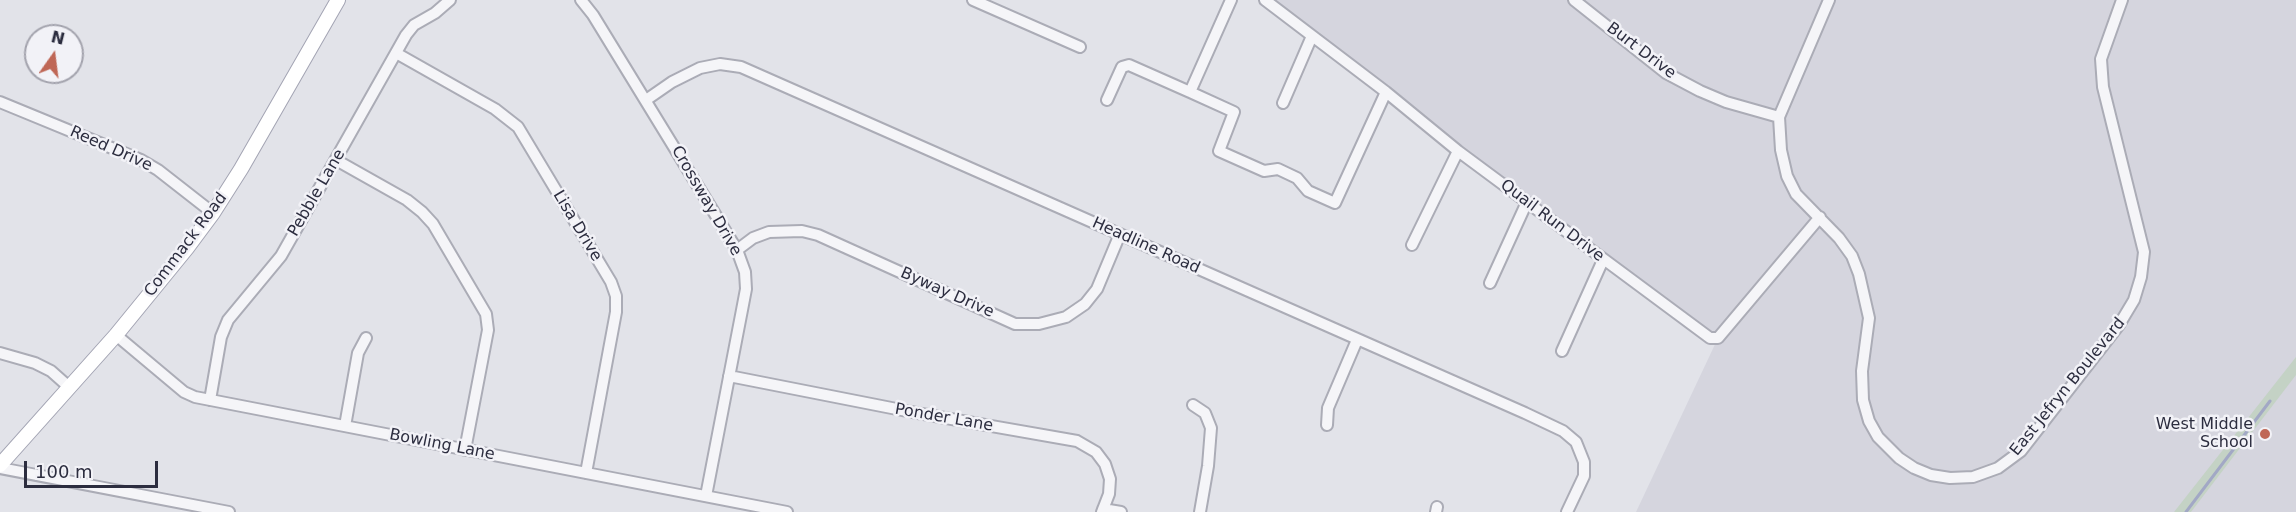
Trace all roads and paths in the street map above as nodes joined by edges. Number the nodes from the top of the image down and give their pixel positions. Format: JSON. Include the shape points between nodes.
{"nodes":[{"id":1,"x":338,"y":0,"type":"edge"},
{"id":2,"x":450,"y":0,"type":"edge"},
{"id":3,"x":581,"y":0,"type":"edge"},
{"id":4,"x":973,"y":0,"type":"edge"},
{"id":5,"x":1231,"y":0,"type":"edge"},
{"id":6,"x":1265,"y":0,"type":"edge"},
{"id":7,"x":1574,"y":0,"type":"edge"},
{"id":8,"x":1829,"y":0,"type":"edge"},
{"id":9,"x":2122,"y":0,"type":"edge"},
{"id":10,"x":1312,"y":36,"type":"junction"},
{"id":11,"x":1080,"y":47,"type":"dead end"},
{"id":12,"x":396,"y":53,"type":"junction"},
{"id":13,"x":1191,"y":92,"type":"junction"},
{"id":14,"x":1386,"y":92,"type":"junction"},
{"id":15,"x":646,"y":100,"type":"junction"},
{"id":16,"x":1107,"y":100,"type":"dead end"},
{"id":17,"x":0,"y":102,"type":"edge"},
{"id":18,"x":1283,"y":103,"type":"dead end"},
{"id":19,"x":1779,"y":117,"type":"junction"},
{"id":20,"x":1458,"y":151,"type":"junction"},
{"id":21,"x":336,"y":159,"type":"junction"},
{"id":22,"x":1527,"y":202,"type":"junction"},
{"id":23,"x":213,"y":213,"type":"junction"},
{"id":24,"x":1820,"y":217,"type":"junction"},
{"id":25,"x":1120,"y":234,"type":"junction"},
{"id":26,"x":1412,"y":245,"type":"dead end"},
{"id":27,"x":737,"y":250,"type":"junction"},
{"id":28,"x":1603,"y":260,"type":"junction"},
{"id":29,"x":1490,"y":283,"type":"dead end"},
{"id":30,"x":116,"y":334,"type":"junction"},
{"id":31,"x":366,"y":338,"type":"dead end"},
{"id":32,"x":1357,"y":340,"type":"junction"},
{"id":33,"x":1562,"y":351,"type":"dead end"},
{"id":34,"x":0,"y":353,"type":"edge"},
{"id":35,"x":729,"y":376,"type":"junction"},
{"id":36,"x":69,"y":387,"type":"junction"},
{"id":37,"x":210,"y":400,"type":"junction"},
{"id":38,"x":1193,"y":405,"type":"dead end"},
{"id":39,"x":1326,"y":425,"type":"dead end"},
{"id":40,"x":345,"y":426,"type":"junction"},
{"id":41,"x":465,"y":450,"type":"junction"},
{"id":42,"x":0,"y":466,"type":"edge"},
{"id":43,"x":586,"y":473,"type":"junction"},
{"id":44,"x":706,"y":496,"type":"junction"},
{"id":45,"x":1103,"y":511,"type":"edge"},
{"id":46,"x":229,"y":512,"type":"edge"},
{"id":47,"x":788,"y":512,"type":"edge"},
{"id":48,"x":1121,"y":512,"type":"edge"},
{"id":49,"x":1200,"y":512,"type":"edge"},
{"id":50,"x":1567,"y":512,"type":"edge"}],
"edges":[{"from":1,"to":23,"type":"main road","name":"Commack Road"},
{"from":2,"to":12,"type":"street","name":"Pebble Lane","via":[[414,25]]},
{"from":3,"to":15,"type":"street","name":"Crossway Drive"},
{"from":4,"to":11,"type":"street"},
{"from":5,"to":13,"type":"street"},
{"from":6,"to":10,"type":"street","name":"Quail Run Drive"},
{"from":7,"to":19,"type":"street","name":"Burt Drive","via":[[1666,72],[1726,102]]},
{"from":8,"to":19,"type":"street"},
{"from":9,"to":24,"type":"street","name":"East Jefryn Boulevard","via":[[2101,59],[2103,87],[2144,252],[2141,278],[2124,318],[2020,451],[1998,468],[1973,477],[1931,475],[1892,453],[1878,437],[1863,400],[1862,371],[1869,318],[1859,274],[1852,256]]},
{"from":10,"to":14,"type":"street","name":"Quail Run Drive"},
{"from":10,"to":18,"type":"street"},
{"from":12,"to":21,"type":"street","name":"Pebble Lane"},
{"from":12,"to":43,"type":"street","name":"Lisa Drive","via":[[495,109],[518,127],[611,282],[616,312]]},
{"from":13,"to":14,"type":"street","via":[[1234,112],[1219,151],[1264,171],[1278,169],[1287,173],[1308,191],[1335,203]]},
{"from":13,"to":16,"type":"street","via":[[1130,65],[1122,67]]},
{"from":14,"to":20,"type":"street","name":"Quail Run Drive"},
{"from":15,"to":25,"type":"street","name":"Headline Road","via":[[700,68],[720,64],[741,67]]},
{"from":15,"to":27,"type":"street","name":"Crossway Drive"},
{"from":17,"to":23,"type":"street","name":"Reed Drive","via":[[141,160]]},
{"from":19,"to":24,"type":"street","name":"East Jefryn Boulevard","via":[[1787,176],[1796,194]]},
{"from":20,"to":22,"type":"street","name":"Quail Run Drive"},
{"from":20,"to":26,"type":"street"},
{"from":21,"to":37,"type":"street","name":"Pebble Lane","via":[[280,256],[228,320],[221,337]]},
{"from":21,"to":41,"type":"street","via":[[422,212],[486,314],[488,330]]},
{"from":22,"to":28,"type":"street","name":"Quail Run Drive"},
{"from":22,"to":29,"type":"street"},
{"from":23,"to":30,"type":"main road","name":"Commack Road"},
{"from":24,"to":28,"type":"street","name":"Quail Run Drive","via":[[1718,338],[1710,338]]},
{"from":25,"to":27,"type":"street","name":"Byway Drive","via":[[1097,289],[1085,304],[1066,317],[1039,324],[1015,324],[802,231],[769,232]]},
{"from":25,"to":32,"type":"street","name":"Headline Road"},
{"from":27,"to":35,"type":"street","name":"Crossway Drive","via":[[746,289]]},
{"from":28,"to":33,"type":"street"},
{"from":30,"to":36,"type":"main road","name":"Commack Road"},
{"from":30,"to":37,"type":"street","name":"Bowling Lane","via":[[184,392]]},
{"from":31,"to":40,"type":"street","via":[[358,352]]},
{"from":32,"to":39,"type":"street","via":[[1328,408]]},
{"from":32,"to":50,"type":"street","name":"Headline Road","via":[[1563,431],[1576,442],[1584,462],[1584,476]]},
{"from":34,"to":36,"type":"street","via":[[35,363]]},
{"from":35,"to":44,"type":"street","name":"Crossway Drive"},
{"from":35,"to":45,"type":"street","name":"Ponder Lane","via":[[1077,441],[1096,452],[1106,464],[1110,479]]},
{"from":36,"to":42,"type":"main road","name":"Commack Road"},
{"from":37,"to":40,"type":"street","name":"Bowling Lane"},
{"from":38,"to":49,"type":"street","via":[[1204,413],[1211,428]]},
{"from":40,"to":41,"type":"street","name":"Bowling Lane"},
{"from":41,"to":43,"type":"street","name":"Bowling Lane"},
{"from":42,"to":46,"type":"street"},
{"from":43,"to":44,"type":"street","name":"Bowling Lane"},
{"from":44,"to":47,"type":"street","name":"Bowling Lane"},
{"from":45,"to":48,"type":"street"}]}
